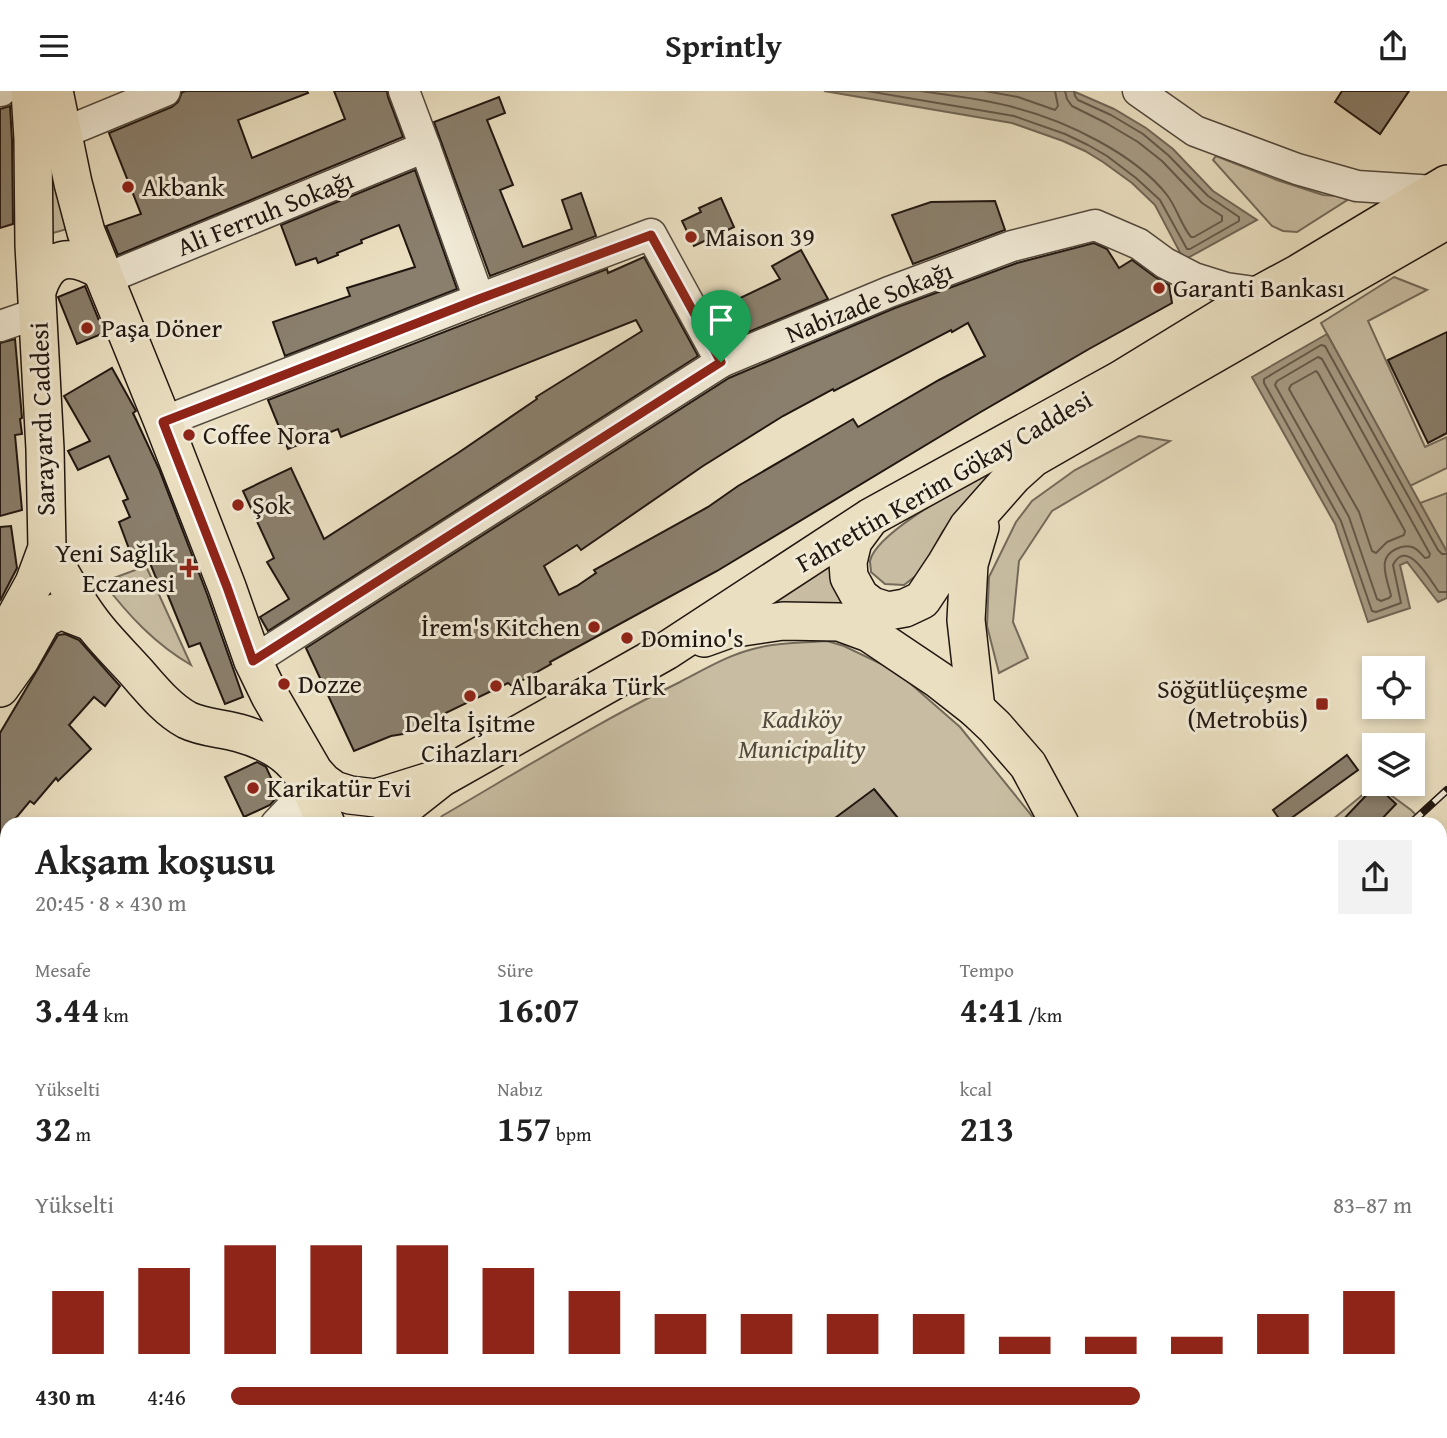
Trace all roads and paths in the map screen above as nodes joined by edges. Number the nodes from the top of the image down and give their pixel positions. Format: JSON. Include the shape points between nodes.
{"nodes":[{"id":1,"x":30,"y":91,"type":"edge"},
{"id":2,"x":54,"y":91,"type":"edge"},
{"id":3,"x":165,"y":91,"type":"edge"},
{"id":4,"x":404,"y":91,"type":"edge"},
{"id":5,"x":1138,"y":91,"type":"edge"},
{"id":6,"x":63,"y":133,"type":"junction"},
{"id":7,"x":425,"y":147,"type":"junction"},
{"id":8,"x":1443,"y":198,"type":"edge"},
{"id":9,"x":104,"y":275,"type":"junction"},
{"id":10,"x":1262,"y":293,"type":"junction"},
{"id":11,"x":479,"y":299,"type":"junction"},
{"id":12,"x":37,"y":302,"type":"junction"},
{"id":13,"x":0,"y":326,"type":"edge"},
{"id":14,"x":721,"y":362,"type":"junction"},
{"id":15,"x":163,"y":422,"type":"junction"},
{"id":16,"x":987,"y":503,"type":"junction"},
{"id":17,"x":871,"y":517,"type":"junction"},
{"id":18,"x":47,"y":548,"type":"junction"},
{"id":19,"x":91,"y":622,"type":"junction"},
{"id":20,"x":0,"y":645,"type":"edge"},
{"id":21,"x":666,"y":650,"type":"junction"},
{"id":22,"x":253,"y":661,"type":"junction"},
{"id":23,"x":0,"y":688,"type":"edge"},
{"id":24,"x":270,"y":696,"type":"junction"},
{"id":25,"x":976,"y":709,"type":"junction"},
{"id":26,"x":237,"y":733,"type":"junction"},
{"id":27,"x":441,"y":778,"type":"junction"},
{"id":28,"x":309,"y":784,"type":"junction"},
{"id":29,"x":283,"y":817,"type":"edge"},
{"id":30,"x":323,"y":817,"type":"edge"},
{"id":31,"x":396,"y":817,"type":"edge"},
{"id":32,"x":1056,"y":817,"type":"edge"}],
"edges":[{"from":1,"to":12,"type":"main road","name":"Sarayardı Caddesi"},
{"from":2,"to":6,"type":"main road","name":"Fahrettin Kerim Gökay Caddesi"},
{"from":3,"to":6,"type":"street"},
{"from":4,"to":7,"type":"street"},
{"from":5,"to":8,"type":"street","via":[[1195,131],[1297,169],[1357,186]]},
{"from":6,"to":9,"type":"main road","name":"Fahrettin Kerim Gökay Caddesi","via":[[86,232]]},
{"from":7,"to":9,"type":"street","name":"Ali Ferruh Sokağı"},
{"from":7,"to":11,"type":"street"},
{"from":8,"to":10,"type":"main road","name":"Fahrettin Kerim Gökay Caddesi"},
{"from":8,"to":16,"type":"main road","name":"Fahrettin Kerim Gökay Caddesi","via":[[1033,458]]},
{"from":9,"to":12,"type":"main road","via":[[78,261],[55,263],[43,274]]},
{"from":9,"to":15,"type":"main road","name":"Fahrettin Kerim Gökay Caddesi"},
{"from":10,"to":14,"type":"street","name":"Nabizade Sokağı","via":[[1195,278],[1139,244],[1095,225],[1012,246]]},
{"from":10,"to":17,"type":"main road","name":"Fahrettin Kerim Gökay Caddesi","via":[[1119,380]]},
{"from":11,"to":14,"type":"street","via":[[651,235]]},
{"from":11,"to":15,"type":"street"},
{"from":12,"to":13,"type":"street"},
{"from":12,"to":18,"type":"main road","name":"Sarayardı Caddesi"},
{"from":14,"to":22,"type":"street","name":"Nabizade Sokağı"},
{"from":15,"to":22,"type":"main road","name":"Fahrettin Kerim Gökay Caddesi"},
{"from":16,"to":17,"type":"main road","name":"Fahrettin Kerim Gökay Caddesi","via":[[922,600],[888,611],[860,597],[849,577],[853,541]]},
{"from":16,"to":25,"type":"main road","via":[[969,564],[966,620]]},
{"from":17,"to":21,"type":"main road","name":"Fahrettin Kerim Gökay Caddesi"},
{"from":18,"to":19,"type":"main road","name":"Sarayardı Caddesi"},
{"from":18,"to":20,"type":"main road","name":"Sarayardı Caddesi","via":[[34,583]]},
{"from":19,"to":23,"type":"main road","via":[[57,612],[43,619]]},
{"from":19,"to":26,"type":"main road","name":"Sarayardı Caddesi","via":[[162,702],[188,720]]},
{"from":21,"to":25,"type":"main road","via":[[729,629],[783,621],[839,622],[869,632]]},
{"from":21,"to":27,"type":"main road","name":"Fahrettin Kerim Gökay Caddesi"},
{"from":22,"to":24,"type":"main road","name":"Fahrettin Kerim Gökay Caddesi"},
{"from":24,"to":26,"type":"main road","via":[[260,718]]},
{"from":24,"to":27,"type":"main road","name":"Fahrettin Kerim Gökay Caddesi","via":[[314,772],[334,790],[376,798]]},
{"from":25,"to":32,"type":"main road","via":[[1028,765]]},
{"from":26,"to":28,"type":"main road","name":"Sarayardı Caddesi","via":[[285,754]]},
{"from":27,"to":31,"type":"main road","name":"Fahrettin Kerim Gökay Caddesi"},
{"from":28,"to":29,"type":"street"},
{"from":28,"to":30,"type":"main road","name":"Sarayardı Caddesi"}]}
